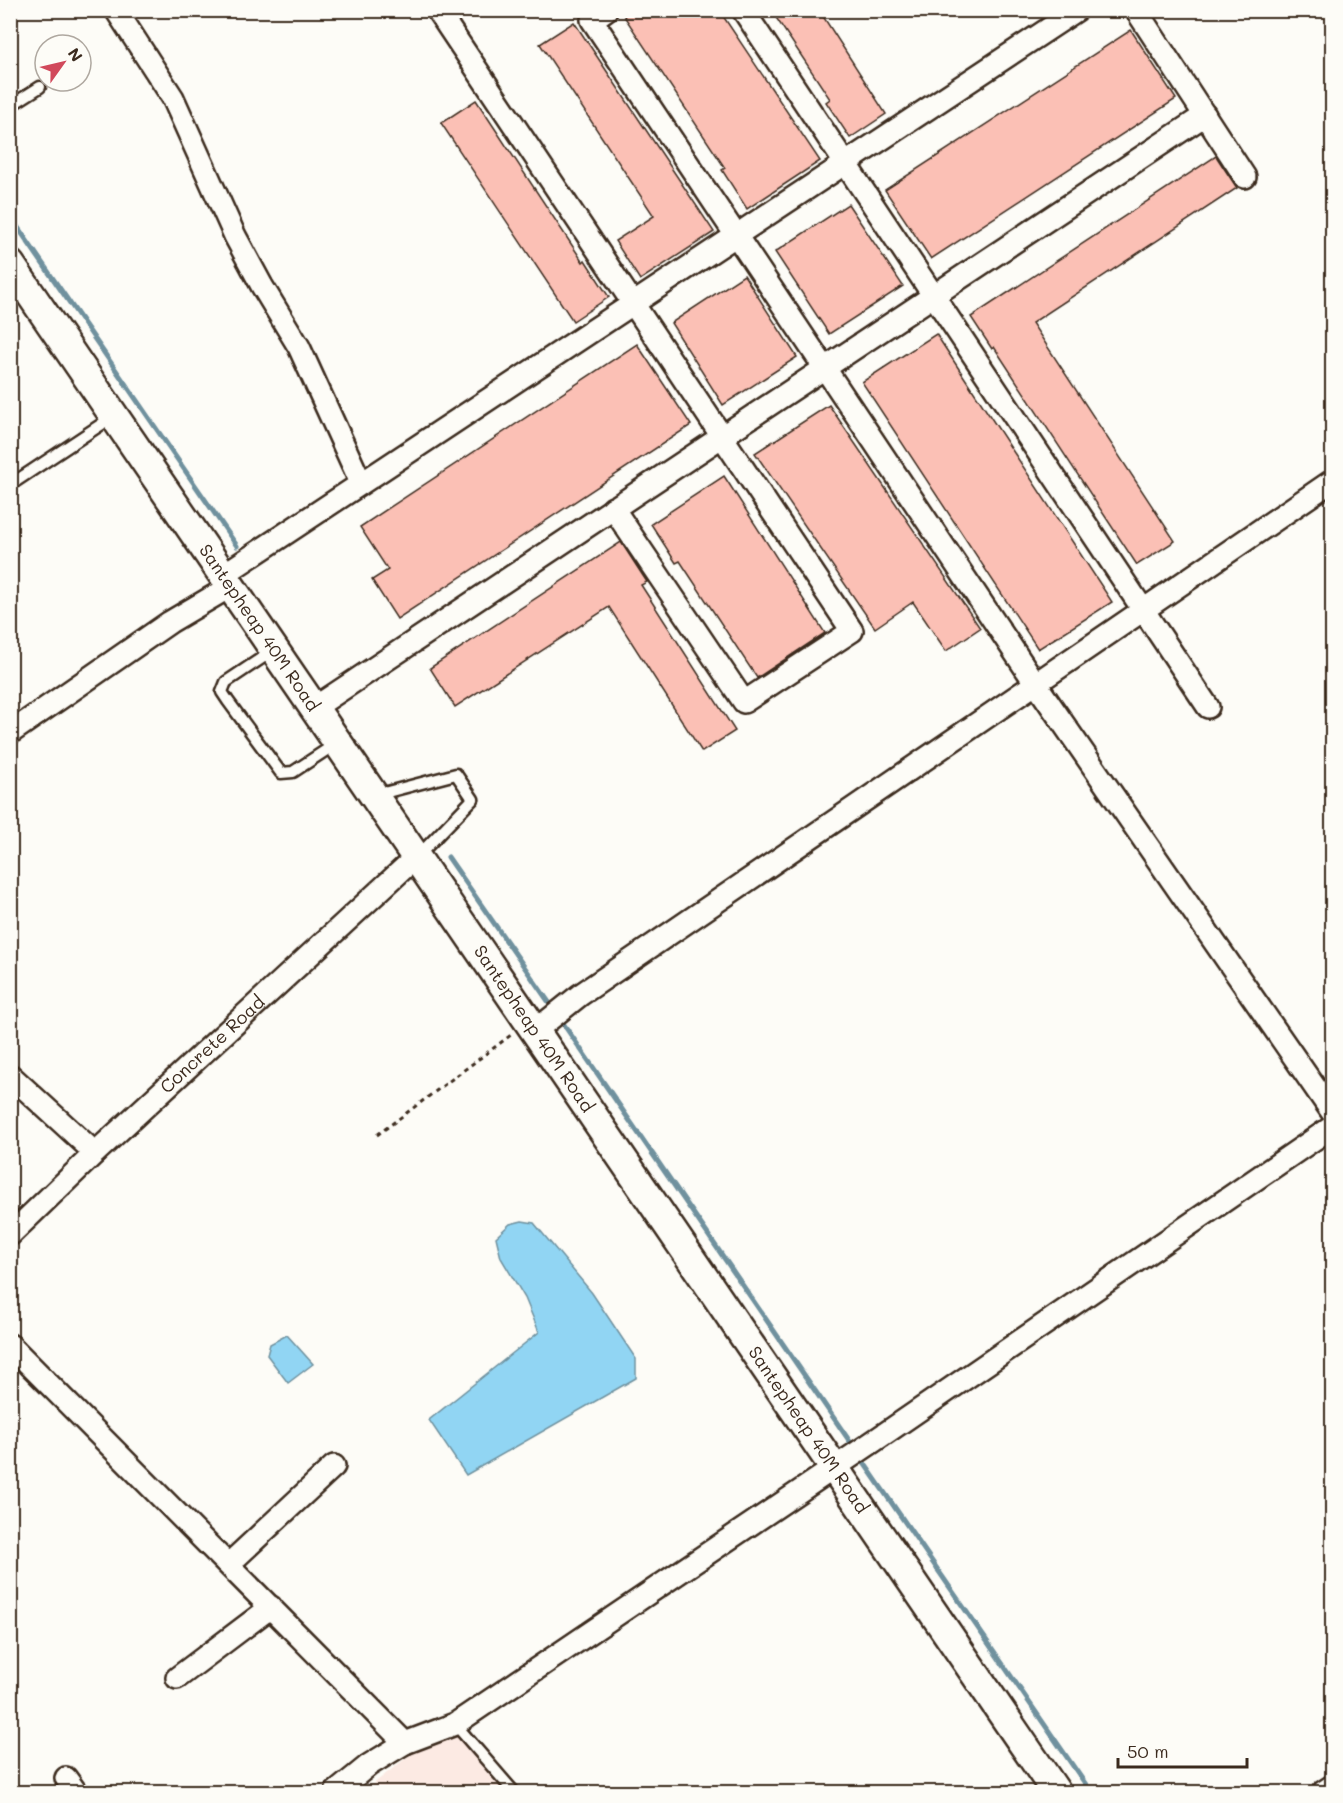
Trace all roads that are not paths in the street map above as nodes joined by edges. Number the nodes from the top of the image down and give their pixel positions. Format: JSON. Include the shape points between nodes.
{"nodes":[{"id":1,"x":116,"y":10,"type":"edge"},
{"id":2,"x":437,"y":10,"type":"edge"},
{"id":3,"x":606,"y":10,"type":"edge"},
{"id":4,"x":742,"y":10,"type":"edge"},
{"id":5,"x":1077,"y":10,"type":"edge"},
{"id":6,"x":1136,"y":10,"type":"edge"},
{"id":7,"x":33,"y":91,"type":"edge"},
{"id":8,"x":10,"y":106,"type":"edge"},
{"id":9,"x":1205,"y":115,"type":"junction"},
{"id":10,"x":844,"y":164,"type":"junction"},
{"id":11,"x":1245,"y":177,"type":"dead end"},
{"id":12,"x":736,"y":236,"type":"junction"},
{"id":13,"x":10,"y":264,"type":"edge"},
{"id":14,"x":933,"y":295,"type":"junction"},
{"id":15,"x":634,"y":304,"type":"junction"},
{"id":16,"x":824,"y":368,"type":"junction"},
{"id":17,"x":114,"y":416,"type":"junction"},
{"id":18,"x":722,"y":436,"type":"junction"},
{"id":19,"x":1332,"y":481,"type":"edge"},
{"id":20,"x":362,"y":483,"type":"junction"},
{"id":21,"x":10,"y":485,"type":"edge"},
{"id":22,"x":613,"y":508,"type":"junction"},
{"id":23,"x":227,"y":581,"type":"junction"},
{"id":24,"x":1144,"y":610,"type":"junction"},
{"id":25,"x":275,"y":650,"type":"junction"},
{"id":26,"x":1036,"y":684,"type":"junction"},
{"id":27,"x":1208,"y":707,"type":"dead end"},
{"id":28,"x":314,"y":708,"type":"junction"},
{"id":29,"x":10,"y":733,"type":"edge"},
{"id":30,"x":338,"y":742,"type":"junction"},
{"id":31,"x":374,"y":795,"type":"junction"},
{"id":32,"x":416,"y":857,"type":"junction"},
{"id":33,"x":537,"y":1024,"type":"junction"},
{"id":34,"x":10,"y":1074,"type":"edge"},
{"id":35,"x":1332,"y":1112,"type":"edge"},
{"id":36,"x":1332,"y":1127,"type":"edge"},
{"id":37,"x":95,"y":1153,"type":"junction"},
{"id":38,"x":10,"y":1235,"type":"edge"},
{"id":39,"x":10,"y":1345,"type":"edge"},
{"id":40,"x":842,"y":1463,"type":"junction"},
{"id":41,"x":334,"y":1466,"type":"dead end"},
{"id":42,"x":229,"y":1564,"type":"junction"},
{"id":43,"x":271,"y":1607,"type":"junction"},
{"id":44,"x":177,"y":1678,"type":"dead end"},
{"id":45,"x":455,"y":1724,"type":"junction"},
{"id":46,"x":405,"y":1743,"type":"junction"},
{"id":47,"x":1332,"y":1786,"type":"edge"},
{"id":48,"x":336,"y":1792,"type":"edge"},
{"id":49,"x":514,"y":1792,"type":"edge"},
{"id":50,"x":1056,"y":1792,"type":"edge"},
{"id":51,"x":1323,"y":1792,"type":"edge"}],
"edges":[{"from":1,"to":20,"type":"street","via":[[173,98],[235,236],[299,347]]},
{"from":2,"to":15,"type":"street"},
{"from":3,"to":12,"type":"street","via":[[592,20]]},
{"from":4,"to":10,"type":"street"},
{"from":5,"to":10,"type":"street"},
{"from":6,"to":9,"type":"street"},
{"from":7,"to":8,"type":"lane"},
{"from":9,"to":11,"type":"street"},
{"from":9,"to":14,"type":"street"},
{"from":10,"to":12,"type":"street"},
{"from":10,"to":14,"type":"street"},
{"from":12,"to":15,"type":"street"},
{"from":12,"to":16,"type":"street"},
{"from":13,"to":17,"type":"main road","name":"Santepheap 40M Road"},
{"from":14,"to":16,"type":"street"},
{"from":14,"to":24,"type":"street"},
{"from":15,"to":18,"type":"street"},
{"from":15,"to":20,"type":"street"},
{"from":16,"to":18,"type":"street"},
{"from":16,"to":26,"type":"street"},
{"from":17,"to":21,"type":"lane"},
{"from":17,"to":23,"type":"main road","name":"Santepheap 40M Road"},
{"from":18,"to":22,"type":"street"},
{"from":18,"to":22,"type":"street","via":[[852,631],[744,702]]},
{"from":19,"to":24,"type":"street"},
{"from":20,"to":23,"type":"street"},
{"from":22,"to":28,"type":"street"},
{"from":23,"to":25,"type":"main road","name":"Santepheap 40M Road"},
{"from":23,"to":29,"type":"street"},
{"from":24,"to":26,"type":"street"},
{"from":24,"to":27,"type":"street"},
{"from":25,"to":28,"type":"main road","name":"Santepheap 40M Road"},
{"from":25,"to":30,"type":"lane","via":[[226,682],[222,692],[281,773],[293,772]]},
{"from":26,"to":33,"type":"street"},
{"from":26,"to":35,"type":"street"},
{"from":28,"to":30,"type":"main road","name":"Santepheap 40M Road"},
{"from":30,"to":31,"type":"main road","name":"Santepheap 40M Road"},
{"from":31,"to":32,"type":"main road","name":"Santepheap 40M Road"},
{"from":31,"to":32,"type":"lane","via":[[456,774],[473,799]]},
{"from":32,"to":33,"type":"main road","name":"Santepheap 40M Road"},
{"from":32,"to":37,"type":"street","name":"Concrete Road"},
{"from":33,"to":40,"type":"main road","name":"Santepheap 40M Road"},
{"from":34,"to":37,"type":"street"},
{"from":36,"to":40,"type":"street"},
{"from":37,"to":38,"type":"street","name":"Concrete Road"},
{"from":39,"to":42,"type":"street"},
{"from":40,"to":45,"type":"street"},
{"from":40,"to":50,"type":"main road","name":"Santepheap 40M Road"},
{"from":41,"to":42,"type":"street"},
{"from":42,"to":43,"type":"street"},
{"from":43,"to":44,"type":"street"},
{"from":43,"to":46,"type":"street"},
{"from":45,"to":46,"type":"street"},
{"from":45,"to":49,"type":"lane"},
{"from":46,"to":48,"type":"street"},
{"from":47,"to":51,"type":"street"}]}
